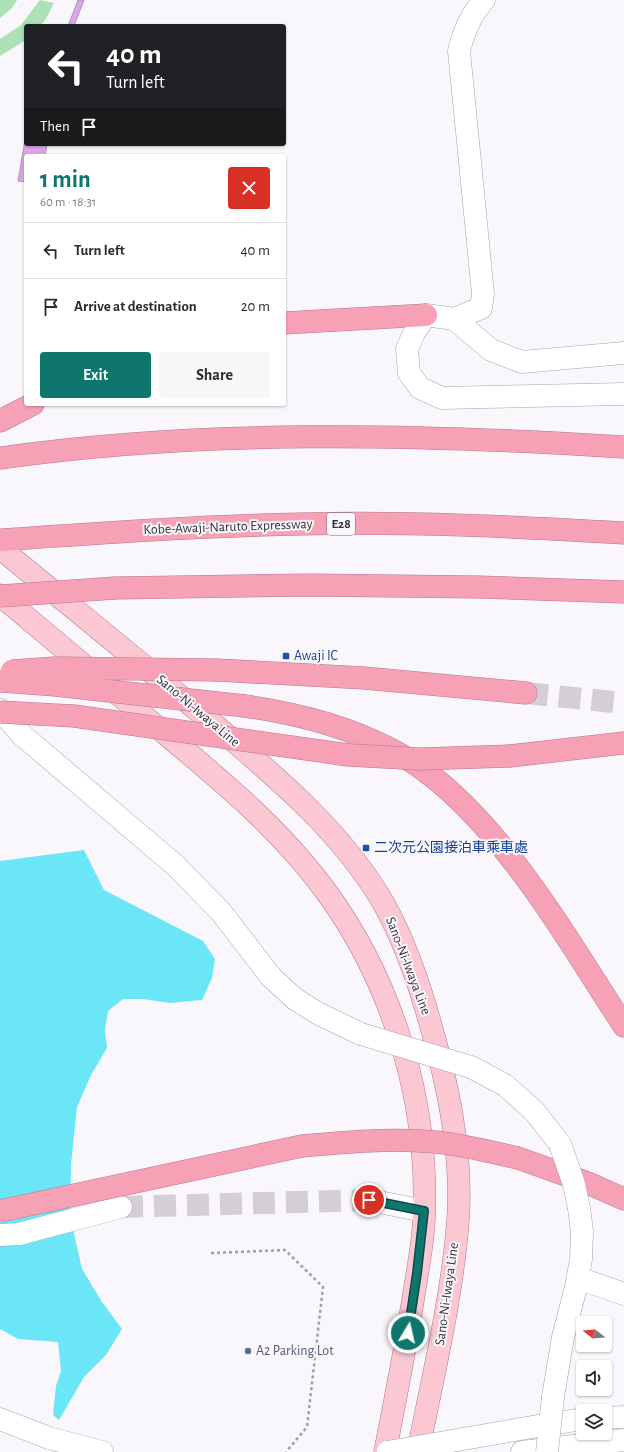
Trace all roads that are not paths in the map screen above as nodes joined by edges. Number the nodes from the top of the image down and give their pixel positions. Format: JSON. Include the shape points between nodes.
{"nodes":[{"id":1,"x":484,"y":0,"type":"edge"},
{"id":2,"x":426,"y":315,"type":"junction"},
{"id":3,"x":454,"y":318,"type":"junction"},
{"id":4,"x":286,"y":323,"type":"edge"},
{"id":5,"x":624,"y":353,"type":"edge"},
{"id":6,"x":624,"y":394,"type":"edge"},
{"id":7,"x":29,"y":406,"type":"edge"},
{"id":8,"x":0,"y":421,"type":"edge"},
{"id":9,"x":624,"y":447,"type":"edge"},
{"id":10,"x":0,"y":458,"type":"edge"},
{"id":11,"x":624,"y":533,"type":"edge"},
{"id":12,"x":0,"y":540,"type":"edge"},
{"id":13,"x":0,"y":548,"type":"edge"},
{"id":14,"x":624,"y":592,"type":"edge"},
{"id":15,"x":0,"y":595,"type":"edge"},
{"id":16,"x":0,"y":672,"type":"edge"},
{"id":17,"x":0,"y":681,"type":"edge"},
{"id":18,"x":526,"y":693,"type":"tunnel mouth"},
{"id":19,"x":0,"y":711,"type":"edge"},
{"id":20,"x":624,"y":743,"type":"edge"},
{"id":21,"x":624,"y":1026,"type":"edge"},
{"id":22,"x":624,"y":1199,"type":"edge"},
{"id":23,"x":369,"y":1200,"type":"tunnel mouth"},
{"id":24,"x":121,"y":1207,"type":"tunnel mouth"},
{"id":25,"x":0,"y":1211,"type":"edge"},
{"id":26,"x":424,"y":1211,"type":"junction"},
{"id":27,"x":0,"y":1235,"type":"edge"},
{"id":28,"x":578,"y":1278,"type":"junction"},
{"id":29,"x":624,"y":1294,"type":"edge"},
{"id":30,"x":624,"y":1417,"type":"edge"},
{"id":31,"x":612,"y":1418,"type":"edge"},
{"id":32,"x":0,"y":1419,"type":"edge"},
{"id":33,"x":576,"y":1420,"type":"edge"},
{"id":34,"x":624,"y":1440,"type":"edge"},
{"id":35,"x":535,"y":1451,"type":"edge"},
{"id":36,"x":102,"y":1452,"type":"edge"},
{"id":37,"x":385,"y":1452,"type":"edge"},
{"id":38,"x":388,"y":1452,"type":"edge"},
{"id":39,"x":418,"y":1452,"type":"edge"}],
"edges":[{"from":1,"to":3,"type":"street","via":[[464,30],[459,51],[483,294],[480,308]]},
{"from":2,"to":3,"type":"street"},
{"from":2,"to":4,"type":"highway"},
{"from":2,"to":6,"type":"street","via":[[407,349],[409,373],[420,388],[442,398]]},
{"from":3,"to":5,"type":"street","via":[[491,350],[522,362]]},
{"from":7,"to":8,"type":"highway"},
{"from":9,"to":10,"type":"highway","via":[[445,438],[265,438],[100,447]]},
{"from":11,"to":12,"type":"highway","name":"Kobe-Awaji-Naruto Expressway","number":"E28","via":[[483,526],[302,524],[128,531]]},
{"from":13,"to":39,"type":"main road","name":"Sano-Ni-Iwaya Line","via":[[265,768],[300,802],[334,836],[360,868],[384,904],[402,941],[433,1031],[445,1076],[457,1173],[458,1218],[450,1288]]},
{"from":14,"to":15,"type":"highway","bridge":true,"via":[[309,585],[115,588]]},
{"from":15,"to":26,"type":"main road","via":[[233,791],[273,829],[330,897],[376,976],[410,1072],[419,1120],[424,1173]]},
{"from":16,"to":18,"type":"highway","bridge":true,"via":[[54,668],[217,670],[364,678]]},
{"from":17,"to":21,"type":"highway","bridge":true,"via":[[245,706],[300,716],[362,736],[393,750],[455,796],[484,826],[536,894]]},
{"from":19,"to":20,"type":"highway","bridge":true,"via":[[74,716],[348,755],[420,759],[510,756]]},
{"from":19,"to":28,"type":"street","bridge":true,"via":[[22,735],[175,865],[221,912],[271,976],[295,999],[319,1014],[361,1034],[471,1067],[505,1085],[535,1112],[560,1144],[574,1184],[582,1231]]},
{"from":22,"to":25,"type":"highway","bridge":true,"via":[[518,1158],[436,1142],[393,1140],[316,1145],[258,1155]]},
{"from":23,"to":26,"type":"street"},
{"from":24,"to":27,"type":"street","via":[[19,1234]]},
{"from":26,"to":37,"type":"main road","via":[[410,1318]]},
{"from":28,"to":29,"type":"street"},
{"from":28,"to":35,"type":"street","bridge":true,"via":[[563,1337],[553,1397]]},
{"from":30,"to":31,"type":"street"},
{"from":32,"to":36,"type":"street","via":[[48,1438]]},
{"from":33,"to":38,"type":"street","bridge":true},
{"from":34,"to":35,"type":"street"}]}
